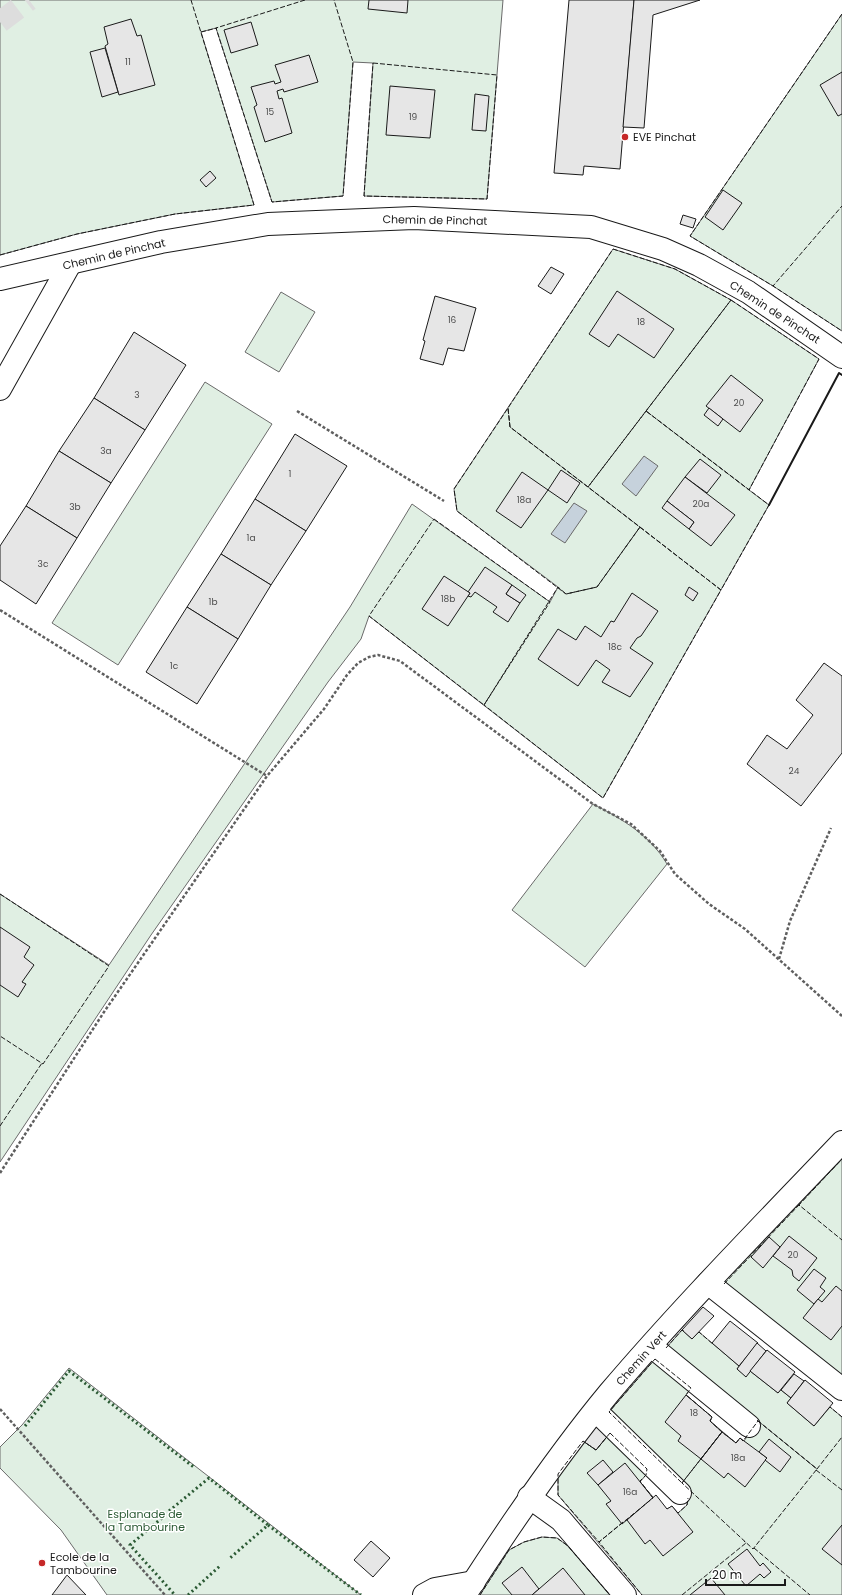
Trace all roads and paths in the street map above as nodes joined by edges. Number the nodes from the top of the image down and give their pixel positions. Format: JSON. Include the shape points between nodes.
{"nodes":[{"id":1,"x":70,"y":264,"type":"junction"},
{"id":2,"x":0,"y":279,"type":"edge"},
{"id":3,"x":842,"y":357,"type":"edge"},
{"id":4,"x":0,"y":389,"type":"edge"},
{"id":5,"x":297,"y":411,"type":"dead end"},
{"id":6,"x":444,"y":501,"type":"dead end"},
{"id":7,"x":0,"y":610,"type":"edge"},
{"id":8,"x":267,"y":776,"type":"junction"},
{"id":9,"x":831,"y":828,"type":"dead end"},
{"id":10,"x":779,"y":960,"type":"junction"},
{"id":11,"x":842,"y":1016,"type":"edge"},
{"id":12,"x":842,"y":1142,"type":"edge"},
{"id":13,"x":0,"y":1173,"type":"edge"},
{"id":14,"x":708,"y":1283,"type":"junction"},
{"id":15,"x":651,"y":1346,"type":"junction"},
{"id":16,"x":842,"y":1389,"type":"edge"},
{"id":17,"x":0,"y":1410,"type":"edge"},
{"id":18,"x":596,"y":1411,"type":"junction"},
{"id":19,"x":749,"y":1426,"type":"dead end"},
{"id":20,"x":680,"y":1493,"type":"dead end"},
{"id":21,"x":529,"y":1497,"type":"junction"},
{"id":22,"x":469,"y":1588,"type":"edge"},
{"id":23,"x":165,"y":1595,"type":"edge"},
{"id":24,"x":424,"y":1595,"type":"edge"},
{"id":25,"x":626,"y":1595,"type":"edge"}],
"edges":[{"from":1,"to":2,"type":"street","name":"Chemin de Pinchat"},
{"from":1,"to":3,"type":"street","name":"Chemin de Pinchat","via":[[161,242],[268,224],[414,218],[591,227],[663,249],[699,265],[748,292]]},
{"from":1,"to":4,"type":"street"},
{"from":5,"to":6,"type":"path"},
{"from":7,"to":8,"type":"path"},
{"from":8,"to":10,"type":"path","via":[[358,664],[378,655],[400,661],[593,804],[631,824],[660,852],[675,874],[709,904],[745,929]]},
{"from":8,"to":13,"type":"path","via":[[104,1012]]},
{"from":9,"to":10,"type":"path","via":[[790,921]]},
{"from":10,"to":11,"type":"path"},
{"from":12,"to":14,"type":"street","name":"Chemin Vert"},
{"from":14,"to":15,"type":"street","name":"Chemin Vert"},
{"from":14,"to":16,"type":"street"},
{"from":15,"to":18,"type":"street","name":"Chemin Vert"},
{"from":15,"to":19,"type":"street"},
{"from":17,"to":23,"type":"path"},
{"from":18,"to":20,"type":"street"},
{"from":18,"to":21,"type":"street","name":"Chemin Vert"},
{"from":21,"to":22,"type":"street","name":"Chemin Vert"},
{"from":21,"to":25,"type":"street","via":[[561,1520]]},
{"from":22,"to":24,"type":"street","via":[[435,1589]]}]}
